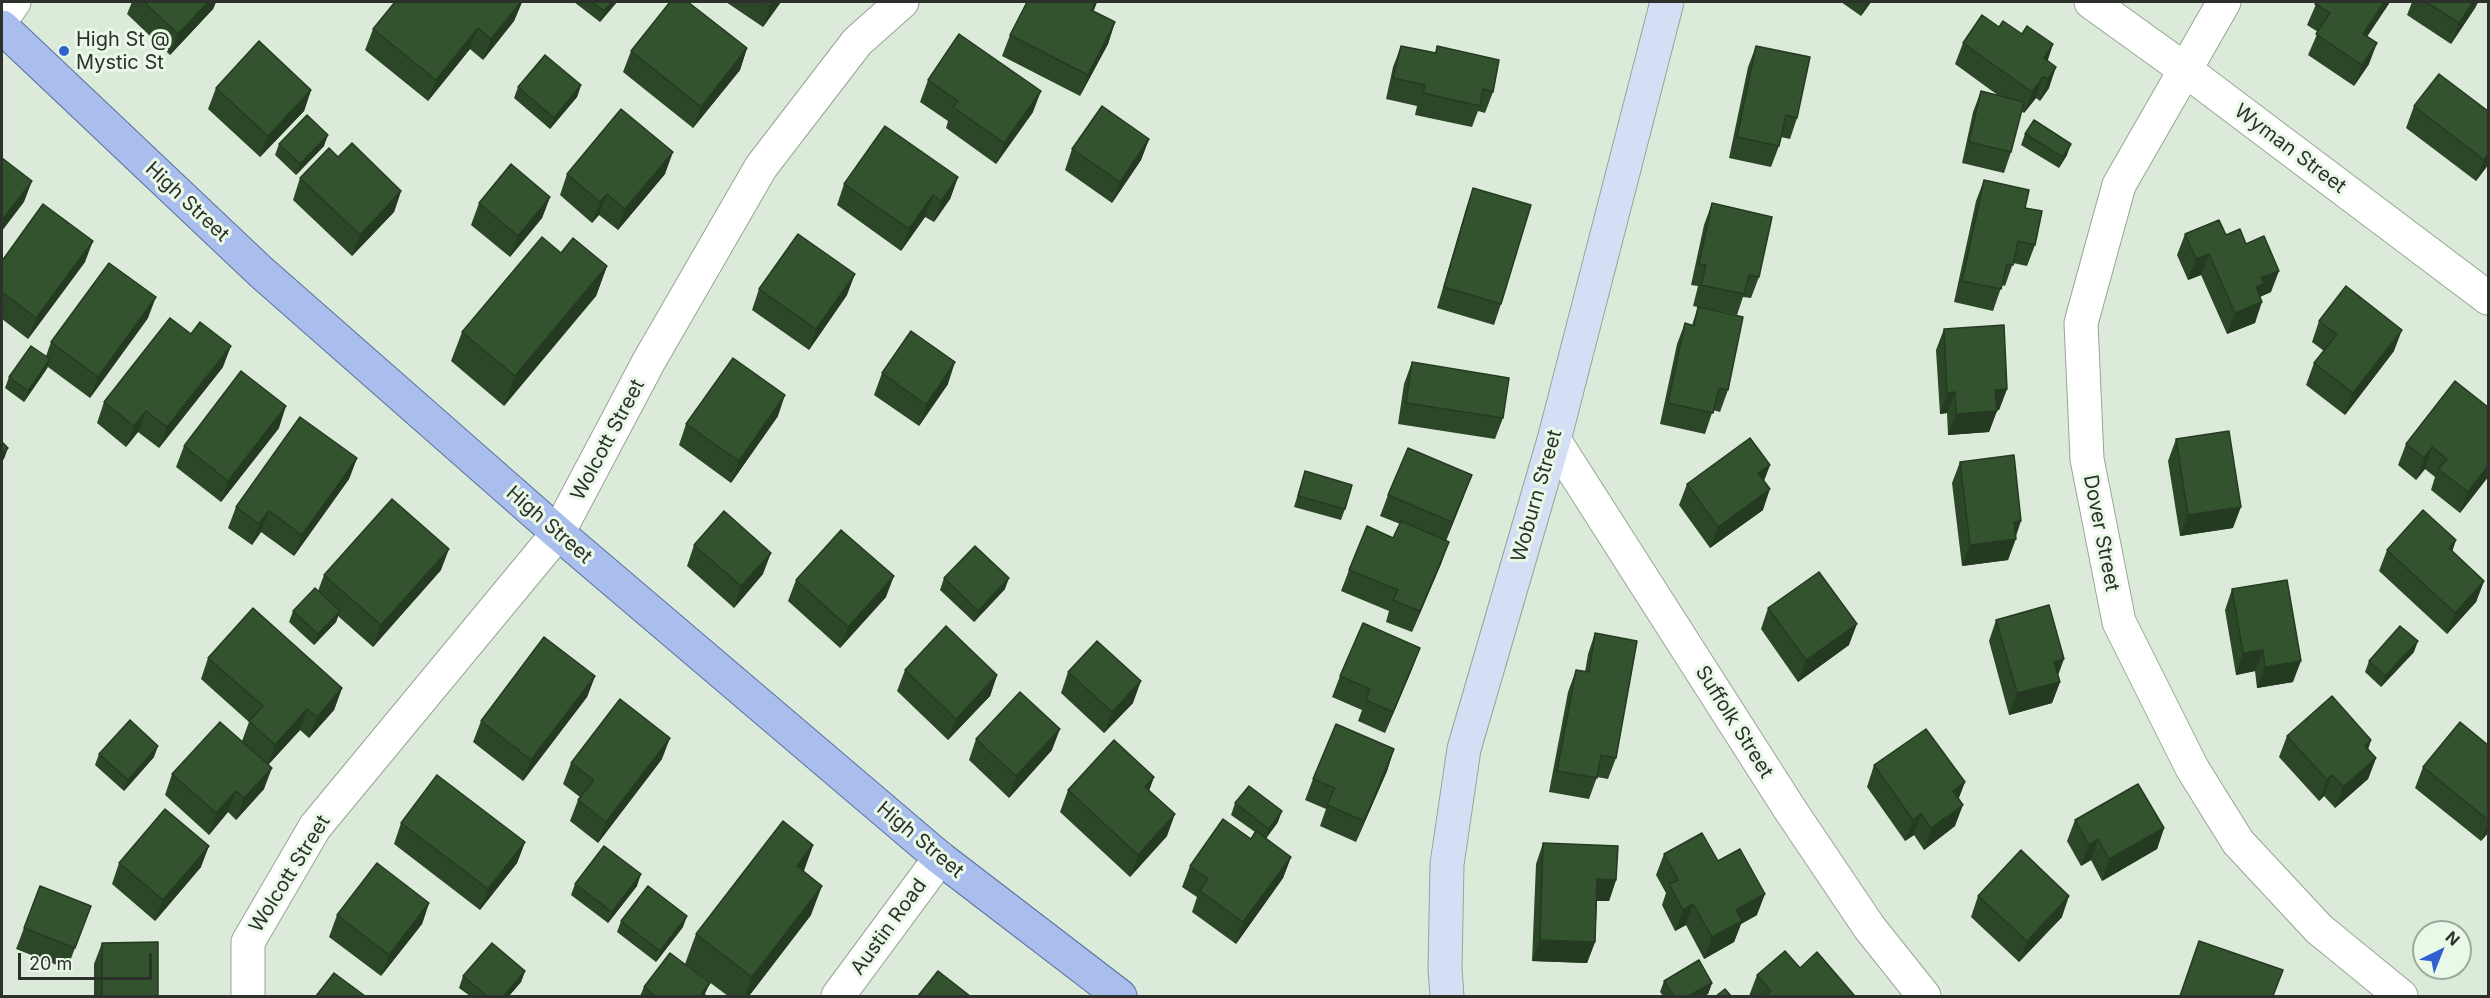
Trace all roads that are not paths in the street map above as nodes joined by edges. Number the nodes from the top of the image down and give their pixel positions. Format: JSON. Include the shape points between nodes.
{"nodes":[{"id":1,"x":14,"y":2,"type":"edge"},
{"id":2,"x":902,"y":2,"type":"edge"},
{"id":3,"x":1667,"y":2,"type":"edge"},
{"id":4,"x":2091,"y":2,"type":"edge"},
{"id":5,"x":2224,"y":2,"type":"edge"},
{"id":6,"x":2,"y":19,"type":"edge"},
{"id":7,"x":2,"y":27,"type":"edge"},
{"id":8,"x":2184,"y":69,"type":"junction"},
{"id":9,"x":2488,"y":298,"type":"edge"},
{"id":10,"x":1554,"y":441,"type":"junction"},
{"id":11,"x":558,"y":533,"type":"junction"},
{"id":12,"x":940,"y":858,"type":"junction"},
{"id":13,"x":248,"y":996,"type":"edge"},
{"id":14,"x":838,"y":996,"type":"edge"},
{"id":15,"x":1120,"y":996,"type":"edge"},
{"id":16,"x":1447,"y":996,"type":"edge"},
{"id":17,"x":1924,"y":996,"type":"edge"},
{"id":18,"x":2401,"y":996,"type":"edge"}],
"edges":[{"from":1,"to":6,"type":"street"},
{"from":2,"to":11,"type":"street","name":"Wolcott Street","via":[[857,42],[761,167],[649,362]]},
{"from":3,"to":10,"type":"street","name":"Woburn Street"},
{"from":4,"to":8,"type":"street","name":"Wyman Street"},
{"from":5,"to":8,"type":"street","name":"Dover Street"},
{"from":7,"to":11,"type":"main road","name":"High Street","via":[[261,272]]},
{"from":8,"to":9,"type":"street","name":"Wyman Street"},
{"from":8,"to":18,"type":"street","name":"Dover Street","via":[[2119,185],[2081,324],[2087,459],[2119,622],[2192,768],[2238,842],[2319,929]]},
{"from":10,"to":16,"type":"street","name":"Woburn Street","via":[[1464,749],[1447,864]]},
{"from":10,"to":17,"type":"street","name":"Suffolk Street","via":[[1789,808],[1869,927]]},
{"from":11,"to":12,"type":"main road","name":"High Street"},
{"from":11,"to":13,"type":"street","name":"Wolcott Street","via":[[315,827],[248,942]]},
{"from":12,"to":14,"type":"street","name":"Austin Road"},
{"from":12,"to":15,"type":"main road","name":"High Street"}]}
